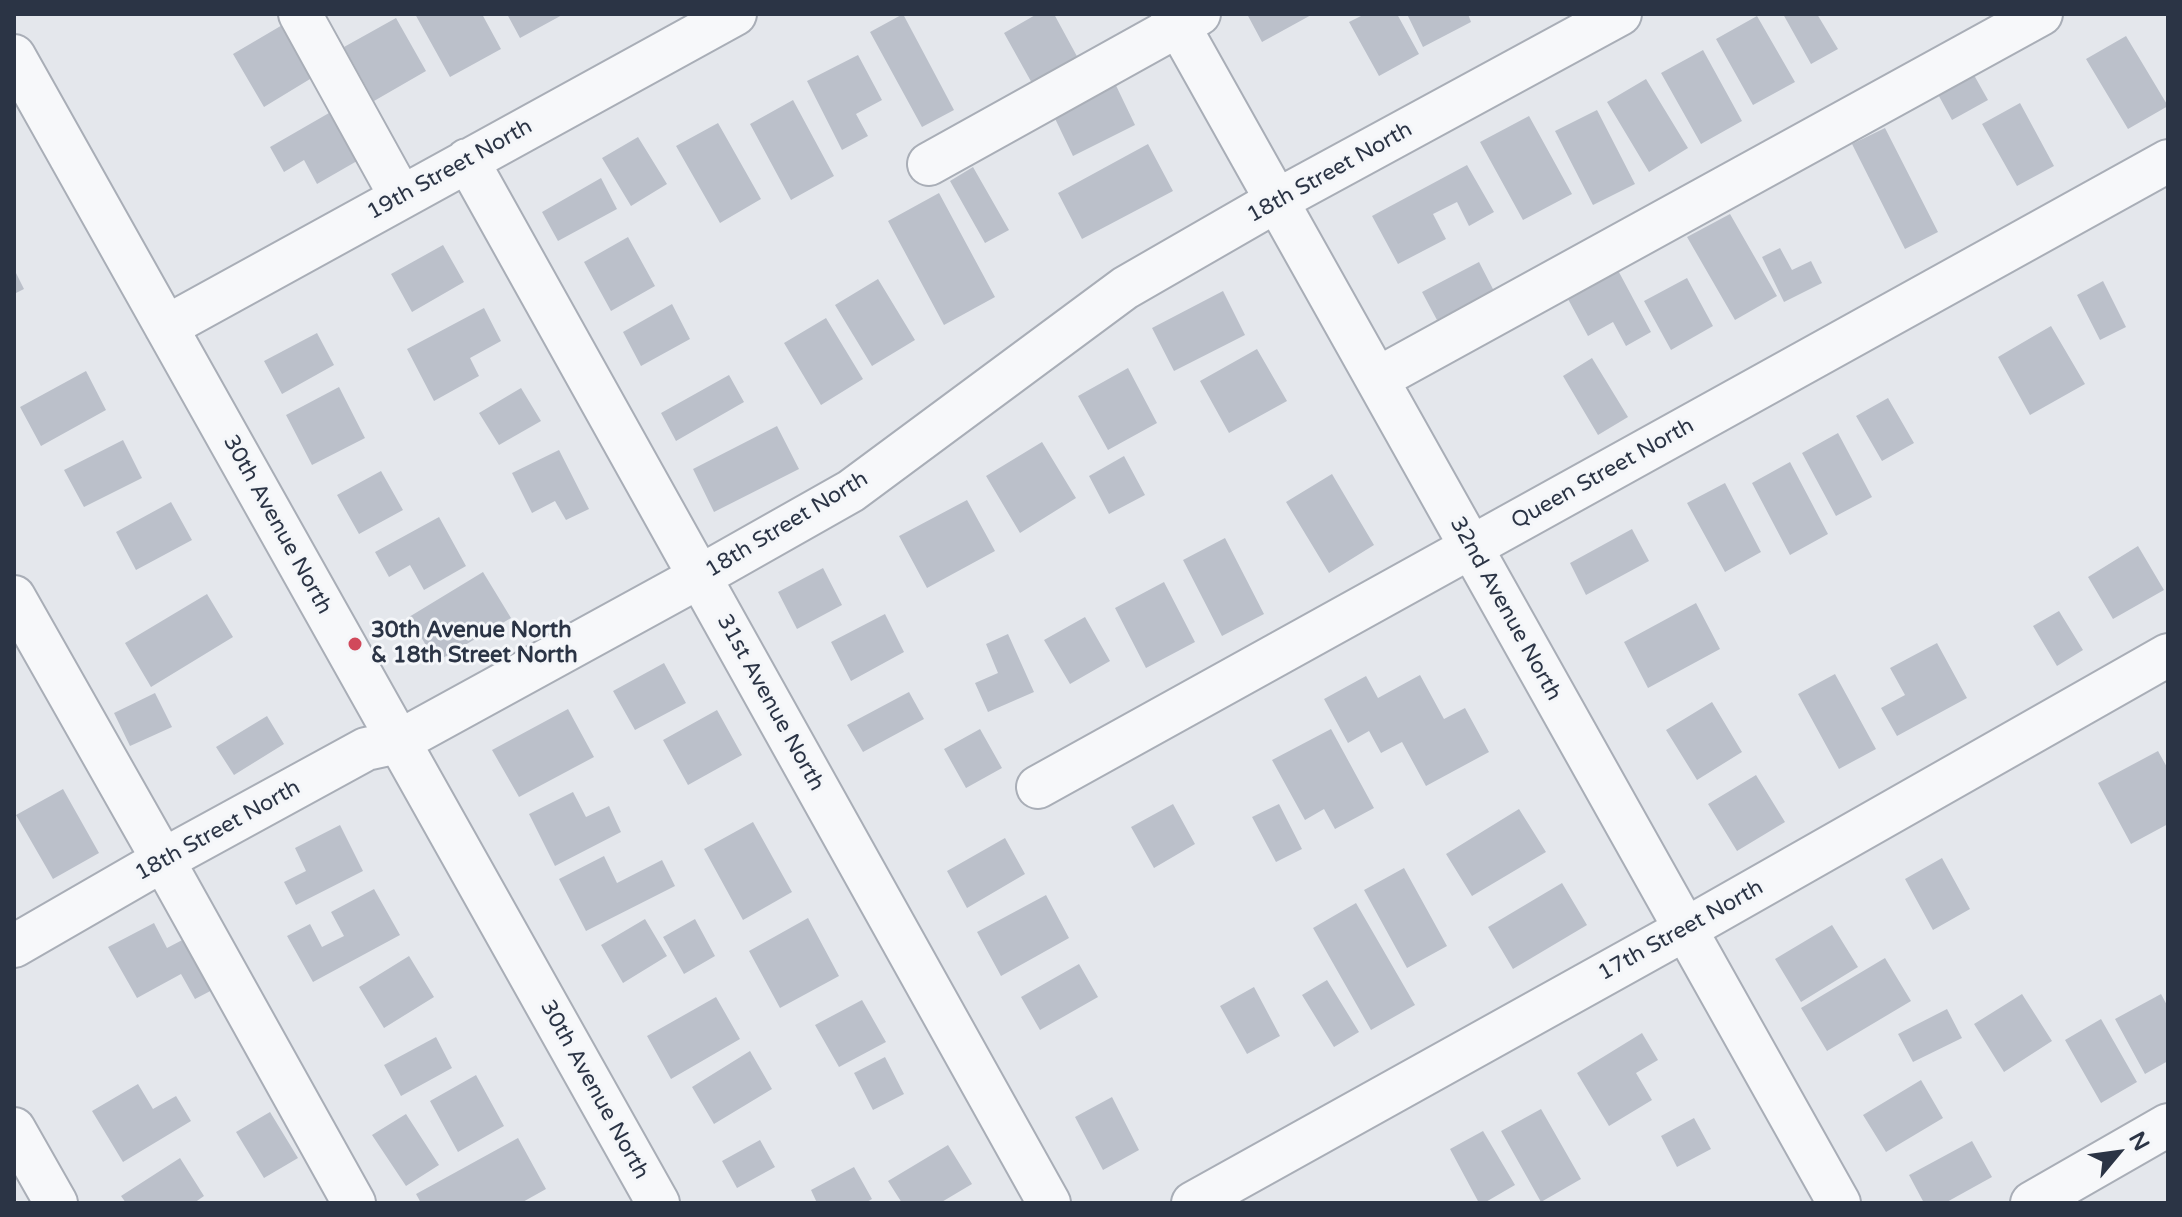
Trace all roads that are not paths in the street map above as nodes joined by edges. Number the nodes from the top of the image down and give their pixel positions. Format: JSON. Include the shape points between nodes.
{"nodes":[{"id":1,"x":300,"y":14,"type":"edge"},
{"id":2,"x":735,"y":14,"type":"edge"},
{"id":3,"x":1620,"y":14,"type":"edge"},
{"id":4,"x":2041,"y":14,"type":"edge"},
{"id":5,"x":1183,"y":18,"type":"edge"},
{"id":6,"x":14,"y":56,"type":"edge"},
{"id":7,"x":467,"y":160,"type":"junction"},
{"id":8,"x":2168,"y":161,"type":"edge"},
{"id":9,"x":929,"y":164,"type":"dead end"},
{"id":10,"x":401,"y":197,"type":"junction"},
{"id":11,"x":1276,"y":201,"type":"junction"},
{"id":12,"x":166,"y":327,"type":"junction"},
{"id":13,"x":1377,"y":379,"type":"junction"},
{"id":14,"x":1471,"y":547,"type":"junction"},
{"id":15,"x":699,"y":577,"type":"junction"},
{"id":16,"x":14,"y":597,"type":"edge"},
{"id":17,"x":2168,"y":655,"type":"edge"},
{"id":18,"x":398,"y":742,"type":"junction"},
{"id":19,"x":1038,"y":787,"type":"dead end"},
{"id":20,"x":163,"y":860,"type":"junction"},
{"id":21,"x":1684,"y":930,"type":"junction"},
{"id":22,"x":14,"y":946,"type":"edge"},
{"id":23,"x":2168,"y":1125,"type":"edge"},
{"id":24,"x":14,"y":1129,"type":"edge"},
{"id":25,"x":1045,"y":1201,"type":"edge"},
{"id":26,"x":56,"y":1203,"type":"edge"},
{"id":27,"x":354,"y":1203,"type":"edge"},
{"id":28,"x":658,"y":1203,"type":"edge"},
{"id":29,"x":1193,"y":1203,"type":"edge"},
{"id":30,"x":1839,"y":1203,"type":"edge"},
{"id":31,"x":2032,"y":1203,"type":"edge"}],
"edges":[{"from":1,"to":10,"type":"street"},
{"from":2,"to":7,"type":"street","name":"19th Street North"},
{"from":3,"to":11,"type":"street","name":"18th Street North"},
{"from":4,"to":13,"type":"street"},
{"from":5,"to":9,"type":"street"},
{"from":5,"to":11,"type":"street","name":"32nd Avenue North"},
{"from":6,"to":12,"type":"street","name":"30th Avenue North"},
{"from":7,"to":10,"type":"street","name":"19th Street North"},
{"from":7,"to":15,"type":"street","name":"31st Avenue North"},
{"from":8,"to":14,"type":"street","name":"Queen Street North"},
{"from":10,"to":12,"type":"street","name":"19th Street North"},
{"from":11,"to":13,"type":"street","name":"32nd Avenue North"},
{"from":11,"to":15,"type":"street","name":"18th Street North","via":[[1125,288],[851,491]]},
{"from":12,"to":18,"type":"street","name":"30th Avenue North"},
{"from":13,"to":14,"type":"street","name":"32nd Avenue North"},
{"from":14,"to":19,"type":"street","name":"Queen Street North"},
{"from":14,"to":21,"type":"street","name":"32nd Avenue North"},
{"from":15,"to":18,"type":"street","name":"18th Street North"},
{"from":15,"to":25,"type":"street","name":"31st Avenue North"},
{"from":16,"to":20,"type":"street"},
{"from":17,"to":21,"type":"street","name":"17th Street North"},
{"from":18,"to":20,"type":"street","name":"18th Street North","via":[[366,749]]},
{"from":18,"to":28,"type":"street","name":"30th Avenue North"},
{"from":20,"to":22,"type":"street","name":"18th Street North"},
{"from":20,"to":27,"type":"street"},
{"from":21,"to":29,"type":"street","name":"17th Street North"},
{"from":21,"to":30,"type":"street","name":"32nd Avenue North"},
{"from":23,"to":31,"type":"street"},
{"from":24,"to":26,"type":"street"}]}
